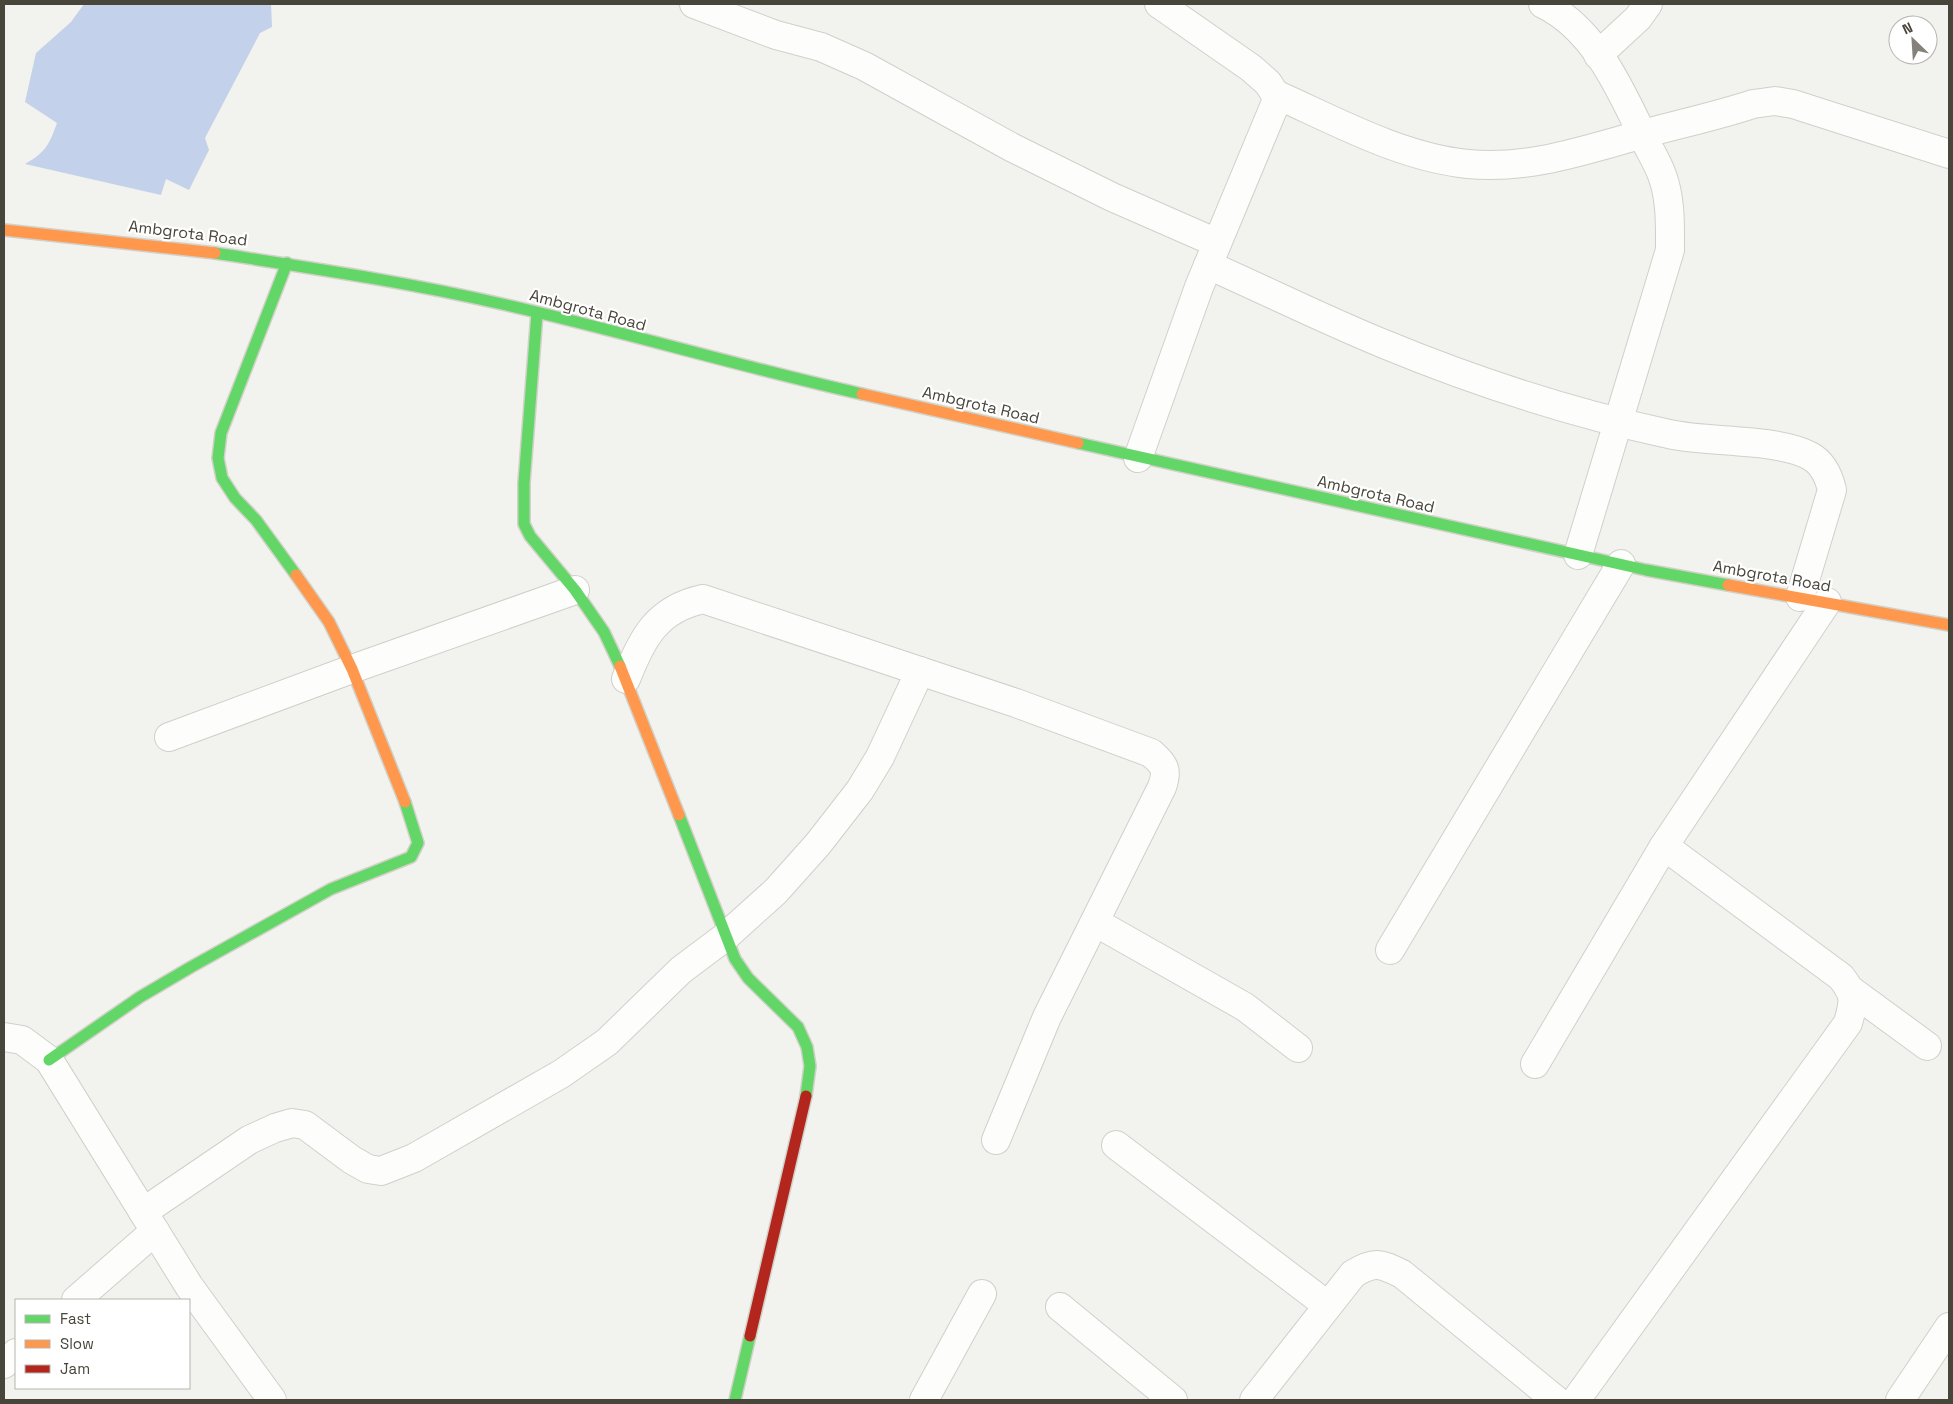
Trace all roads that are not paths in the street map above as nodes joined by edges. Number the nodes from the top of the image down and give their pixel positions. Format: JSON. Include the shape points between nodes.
{"nodes":[{"id":1,"x":694,"y":4,"type":"edge"},
{"id":2,"x":1159,"y":4,"type":"edge"},
{"id":3,"x":1543,"y":4,"type":"edge"},
{"id":4,"x":1648,"y":4,"type":"edge"},
{"id":5,"x":1598,"y":55,"type":"junction"},
{"id":6,"x":1275,"y":94,"type":"junction"},
{"id":7,"x":1642,"y":134,"type":"junction"},
{"id":8,"x":1949,"y":154,"type":"edge"},
{"id":9,"x":4,"y":230,"type":"edge"},
{"id":10,"x":1213,"y":254,"type":"junction"},
{"id":11,"x":287,"y":263,"type":"junction"},
{"id":12,"x":537,"y":313,"type":"junction"},
{"id":13,"x":1617,"y":423,"type":"junction"},
{"id":14,"x":1138,"y":458,"type":"junction"},
{"id":15,"x":1578,"y":555,"type":"junction"},
{"id":16,"x":1621,"y":564,"type":"junction"},
{"id":17,"x":576,"y":590,"type":"junction"},
{"id":18,"x":1800,"y":597,"type":"junction"},
{"id":19,"x":1827,"y":602,"type":"junction"},
{"id":20,"x":1949,"y":625,"type":"edge"},
{"id":21,"x":352,"y":669,"type":"junction"},
{"id":22,"x":920,"y":671,"type":"junction"},
{"id":23,"x":626,"y":679,"type":"junction"},
{"id":24,"x":169,"y":737,"type":"dead end"},
{"id":25,"x":1664,"y":846,"type":"junction"},
{"id":26,"x":1095,"y":922,"type":"junction"},
{"id":27,"x":725,"y":937,"type":"junction"},
{"id":28,"x":1390,"y":950,"type":"dead end"},
{"id":29,"x":1852,"y":991,"type":"junction"},
{"id":30,"x":4,"y":1037,"type":"edge"},
{"id":31,"x":1927,"y":1046,"type":"dead end"},
{"id":32,"x":1298,"y":1048,"type":"dead end"},
{"id":33,"x":49,"y":1060,"type":"junction"},
{"id":34,"x":1536,"y":1064,"type":"dead end"},
{"id":35,"x":996,"y":1140,"type":"dead end"},
{"id":36,"x":1116,"y":1145,"type":"dead end"},
{"id":37,"x":149,"y":1222,"type":"junction"},
{"id":38,"x":982,"y":1294,"type":"dead end"},
{"id":39,"x":77,"y":1299,"type":"edge"},
{"id":40,"x":1327,"y":1305,"type":"junction"},
{"id":41,"x":1060,"y":1307,"type":"dead end"},
{"id":42,"x":1949,"y":1327,"type":"edge"},
{"id":43,"x":15,"y":1354,"type":"edge"},
{"id":44,"x":4,"y":1364,"type":"edge"},
{"id":45,"x":272,"y":1400,"type":"edge"},
{"id":46,"x":735,"y":1400,"type":"edge"},
{"id":47,"x":924,"y":1400,"type":"edge"},
{"id":48,"x":1174,"y":1400,"type":"edge"},
{"id":49,"x":1254,"y":1400,"type":"edge"},
{"id":50,"x":1556,"y":1400,"type":"edge"},
{"id":51,"x":1576,"y":1400,"type":"edge"},
{"id":52,"x":1900,"y":1400,"type":"edge"}],
"edges":[{"from":1,"to":10,"type":"street","via":[[776,35],[821,47],[864,66]]},
{"from":2,"to":6,"type":"street","via":[[1251,68]]},
{"from":3,"to":5,"type":"street","via":[[1569,20]]},
{"from":4,"to":5,"type":"street","via":[[1638,18]]},
{"from":5,"to":7,"type":"street"},
{"from":6,"to":7,"type":"street","via":[[1374,138],[1423,155],[1468,164],[1533,162],[1566,157]]},
{"from":6,"to":10,"type":"street","via":[[1276,102]]},
{"from":7,"to":8,"type":"street","via":[[1775,101]]},
{"from":7,"to":13,"type":"street","via":[[1662,176],[1670,222],[1670,250]]},
{"from":9,"to":11,"type":"street","name":"Ambgrota Road","via":[[156,245]]},
{"from":10,"to":13,"type":"street","via":[[1392,347],[1464,375]]},
{"from":10,"to":14,"type":"street"},
{"from":11,"to":12,"type":"street","name":"Ambgrota Road","via":[[395,281]]},
{"from":11,"to":21,"type":"street","via":[[221,433],[218,458],[222,478],[292,568],[329,622]]},
{"from":12,"to":14,"type":"street","name":"Ambgrota Road","via":[[784,377]]},
{"from":12,"to":17,"type":"street","via":[[524,483],[524,524],[530,536]]},
{"from":13,"to":15,"type":"street"},
{"from":13,"to":18,"type":"street","via":[[1676,436],[1771,445],[1810,456],[1820,464],[1832,490]]},
{"from":14,"to":15,"type":"street","name":"Ambgrota Road"},
{"from":15,"to":16,"type":"street","name":"Ambgrota Road"},
{"from":16,"to":18,"type":"street","name":"Ambgrota Road"},
{"from":16,"to":28,"type":"street"},
{"from":17,"to":21,"type":"street"},
{"from":17,"to":23,"type":"street","via":[[604,632]]},
{"from":18,"to":19,"type":"street","name":"Ambgrota Road"},
{"from":19,"to":20,"type":"street","name":"Ambgrota Road"},
{"from":19,"to":25,"type":"street"},
{"from":21,"to":24,"type":"street"},
{"from":21,"to":33,"type":"street","via":[[413,823],[418,844],[412,857],[331,888],[216,952],[140,997]]},
{"from":22,"to":23,"type":"street","via":[[703,599],[671,611],[653,626],[638,649]]},
{"from":22,"to":26,"type":"street","via":[[1151,753],[1164,763],[1167,774],[1162,787]]},
{"from":22,"to":27,"type":"street","via":[[880,757],[860,790],[776,891]]},
{"from":23,"to":27,"type":"street"},
{"from":25,"to":29,"type":"street","via":[[1841,977]]},
{"from":25,"to":34,"type":"street"},
{"from":26,"to":32,"type":"street","via":[[1245,1007]]},
{"from":26,"to":35,"type":"street","via":[[1047,1017]]},
{"from":27,"to":37,"type":"street","via":[[681,970],[607,1042],[562,1074],[414,1158],[381,1171],[368,1169],[305,1124],[292,1123],[249,1140]]},
{"from":27,"to":46,"type":"street","via":[[748,978],[798,1027],[807,1047],[810,1066]]},
{"from":29,"to":31,"type":"street"},
{"from":29,"to":51,"type":"street","via":[[1854,1003],[1848,1023]]},
{"from":30,"to":33,"type":"street","via":[[22,1040]]},
{"from":33,"to":37,"type":"street"},
{"from":36,"to":40,"type":"street"},
{"from":37,"to":39,"type":"street"},
{"from":37,"to":45,"type":"street","via":[[189,1286]]},
{"from":38,"to":47,"type":"street"},
{"from":40,"to":49,"type":"street"},
{"from":40,"to":50,"type":"street","via":[[1353,1274],[1369,1264],[1384,1265],[1402,1274]]},
{"from":41,"to":48,"type":"street"},
{"from":42,"to":52,"type":"street"},
{"from":43,"to":44,"type":"street"}]}
